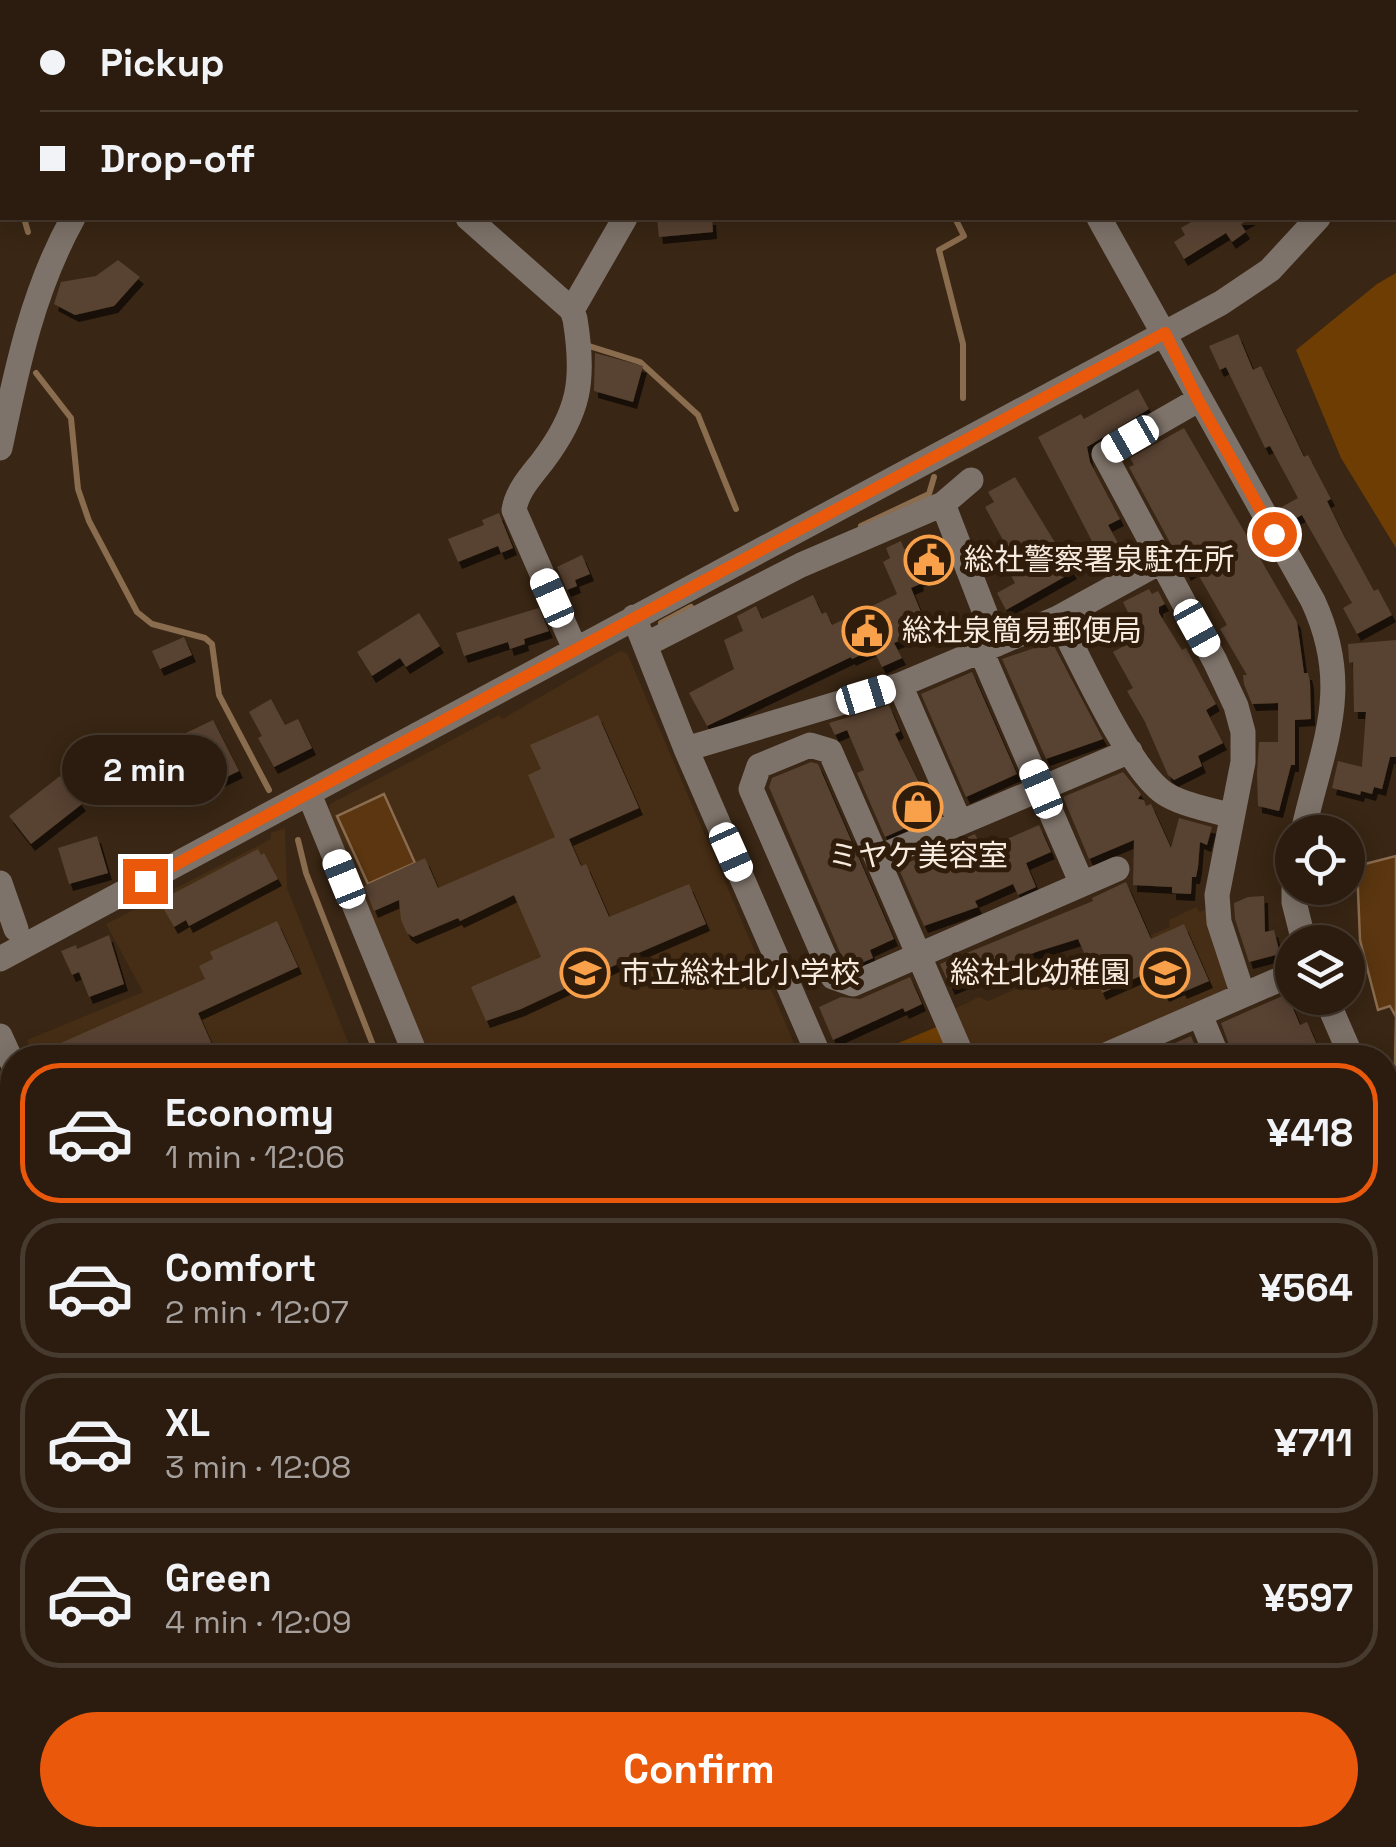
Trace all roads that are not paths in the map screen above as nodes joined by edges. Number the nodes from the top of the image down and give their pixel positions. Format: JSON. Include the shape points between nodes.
{"nodes":[{"id":1,"x":72,"y":220,"type":"edge"},
{"id":2,"x":470,"y":220,"type":"edge"},
{"id":3,"x":625,"y":220,"type":"edge"},
{"id":4,"x":1100,"y":220,"type":"edge"},
{"id":5,"x":1316,"y":220,"type":"edge"},
{"id":6,"x":572,"y":310,"type":"junction"},
{"id":7,"x":1165,"y":333,"type":"junction"},
{"id":8,"x":1198,"y":400,"type":"junction"},
{"id":9,"x":0,"y":448,"type":"edge"},
{"id":10,"x":971,"y":480,"type":"dead end"},
{"id":11,"x":943,"y":504,"type":"junction"},
{"id":12,"x":857,"y":523,"type":"junction"},
{"id":13,"x":1160,"y":562,"type":"junction"},
{"id":14,"x":634,"y":617,"type":"junction"},
{"id":15,"x":1058,"y":618,"type":"junction"},
{"id":16,"x":645,"y":645,"type":"junction"},
{"id":17,"x":989,"y":647,"type":"junction"},
{"id":18,"x":575,"y":649,"type":"junction"},
{"id":19,"x":900,"y":685,"type":"junction"},
{"id":20,"x":686,"y":749,"type":"junction"},
{"id":21,"x":1130,"y":752,"type":"junction"},
{"id":22,"x":1041,"y":789,"type":"junction"},
{"id":23,"x":309,"y":794,"type":"junction"},
{"id":24,"x":1307,"y":815,"type":"edge"},
{"id":25,"x":1232,"y":816,"type":"junction"},
{"id":26,"x":960,"y":823,"type":"junction"},
{"id":27,"x":877,"y":858,"type":"junction"},
{"id":28,"x":1117,"y":869,"type":"dead end"},
{"id":29,"x":0,"y":884,"type":"edge"},
{"id":30,"x":1082,"y":884,"type":"junction"},
{"id":31,"x":16,"y":929,"type":"dead end"},
{"id":32,"x":919,"y":954,"type":"junction"},
{"id":33,"x":0,"y":959,"type":"edge"},
{"id":34,"x":1275,"y":981,"type":"edge"},
{"id":35,"x":1243,"y":995,"type":"junction"},
{"id":36,"x":1200,"y":1015,"type":"junction"},
{"id":37,"x":1333,"y":1015,"type":"edge"},
{"id":38,"x":411,"y":1045,"type":"edge"},
{"id":39,"x":814,"y":1045,"type":"edge"},
{"id":40,"x":958,"y":1045,"type":"edge"},
{"id":41,"x":1130,"y":1045,"type":"edge"},
{"id":42,"x":1213,"y":1045,"type":"edge"},
{"id":43,"x":1346,"y":1045,"type":"edge"}],
"edges":[{"from":1,"to":9,"type":"street","via":[[41,282]]},
{"from":2,"to":6,"type":"street"},
{"from":3,"to":6,"type":"street"},
{"from":4,"to":7,"type":"street"},
{"from":5,"to":7,"type":"street","via":[[1270,270]]},
{"from":6,"to":18,"type":"street","via":[[578,376],[573,414],[514,510]]},
{"from":7,"to":8,"type":"street"},
{"from":7,"to":12,"type":"street"},
{"from":8,"to":13,"type":"street","via":[[1104,454]]},
{"from":8,"to":24,"type":"street","via":[[1328,638],[1335,699]]},
{"from":10,"to":11,"type":"street"},
{"from":11,"to":12,"type":"street"},
{"from":11,"to":17,"type":"street"},
{"from":12,"to":14,"type":"street"},
{"from":12,"to":16,"type":"street","via":[[801,566]]},
{"from":13,"to":15,"type":"street"},
{"from":13,"to":25,"type":"street","via":[[1236,706],[1243,762]]},
{"from":14,"to":16,"type":"street"},
{"from":14,"to":18,"type":"street"},
{"from":15,"to":17,"type":"street"},
{"from":15,"to":21,"type":"street"},
{"from":16,"to":20,"type":"street"},
{"from":17,"to":19,"type":"street"},
{"from":17,"to":22,"type":"street"},
{"from":18,"to":23,"type":"street"},
{"from":19,"to":20,"type":"street"},
{"from":19,"to":26,"type":"street"},
{"from":20,"to":39,"type":"street"},
{"from":21,"to":22,"type":"street"},
{"from":21,"to":25,"type":"street","via":[[1168,796]]},
{"from":22,"to":26,"type":"street"},
{"from":22,"to":30,"type":"street"},
{"from":23,"to":33,"type":"street"},
{"from":23,"to":38,"type":"street"},
{"from":25,"to":35,"type":"street","via":[[1217,895]]},
{"from":26,"to":27,"type":"street"},
{"from":27,"to":32,"type":"street"},
{"from":27,"to":32,"type":"street","via":[[830,751],[810,744],[760,766],[751,789],[834,977],[853,984]]},
{"from":28,"to":30,"type":"street"},
{"from":29,"to":31,"type":"street"},
{"from":30,"to":32,"type":"street"},
{"from":32,"to":40,"type":"street"},
{"from":34,"to":35,"type":"street"},
{"from":35,"to":36,"type":"street"},
{"from":36,"to":41,"type":"street"},
{"from":36,"to":42,"type":"street"},
{"from":37,"to":43,"type":"street"}]}
